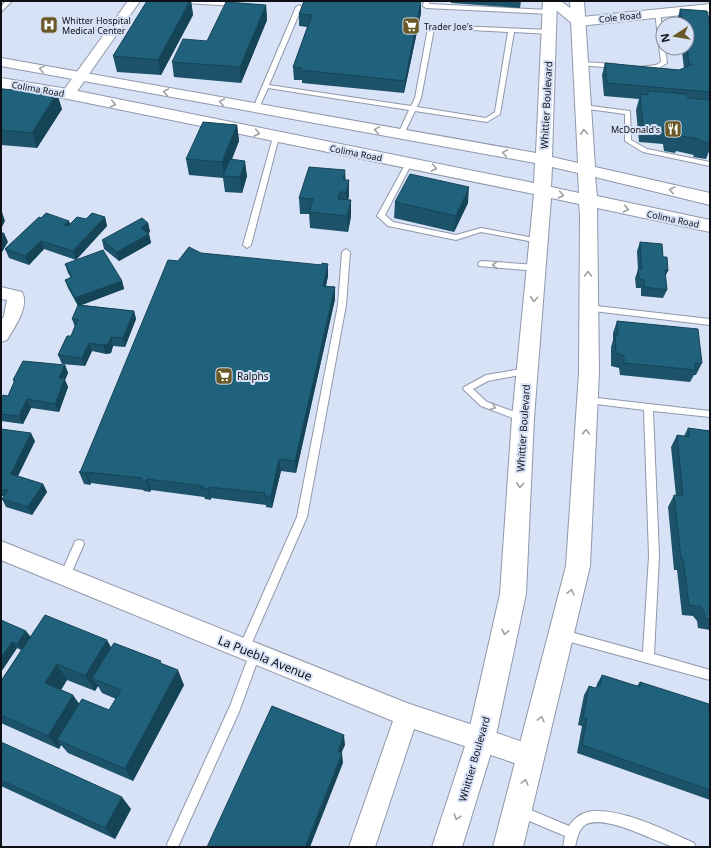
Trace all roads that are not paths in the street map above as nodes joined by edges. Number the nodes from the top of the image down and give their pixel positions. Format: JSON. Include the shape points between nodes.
{"nodes":[{"id":1,"x":9,"y":1,"type":"edge"},
{"id":2,"x":134,"y":1,"type":"edge"},
{"id":3,"x":185,"y":1,"type":"edge"},
{"id":4,"x":427,"y":1,"type":"edge"},
{"id":5,"x":577,"y":1,"type":"edge"},
{"id":6,"x":240,"y":5,"type":"edge"},
{"id":7,"x":551,"y":5,"type":"edge"},
{"id":8,"x":299,"y":7,"type":"dead end"},
{"id":9,"x":710,"y":8,"type":"edge"},
{"id":10,"x":1,"y":10,"type":"edge"},
{"id":11,"x":657,"y":13,"type":"junction"},
{"id":12,"x":579,"y":22,"type":"junction"},
{"id":13,"x":511,"y":31,"type":"junction"},
{"id":14,"x":550,"y":32,"type":"junction"},
{"id":15,"x":1,"y":62,"type":"edge"},
{"id":16,"x":581,"y":64,"type":"junction"},
{"id":17,"x":626,"y":66,"type":"edge"},
{"id":18,"x":634,"y":67,"type":"edge"},
{"id":19,"x":81,"y":76,"type":"junction"},
{"id":20,"x":1,"y":83,"type":"edge"},
{"id":21,"x":265,"y":86,"type":"junction"},
{"id":22,"x":68,"y":94,"type":"junction"},
{"id":23,"x":250,"y":107,"type":"junction"},
{"id":24,"x":583,"y":108,"type":"junction"},
{"id":25,"x":412,"y":109,"type":"junction"},
{"id":26,"x":228,"y":127,"type":"junction"},
{"id":27,"x":401,"y":134,"type":"junction"},
{"id":28,"x":276,"y":137,"type":"junction"},
{"id":29,"x":544,"y":160,"type":"junction"},
{"id":30,"x":409,"y":164,"type":"junction"},
{"id":31,"x":710,"y":164,"type":"edge"},
{"id":32,"x":586,"y":171,"type":"junction"},
{"id":33,"x":542,"y":190,"type":"junction"},
{"id":34,"x":710,"y":199,"type":"edge"},
{"id":35,"x":588,"y":200,"type":"junction"},
{"id":36,"x":710,"y":226,"type":"edge"},
{"id":37,"x":539,"y":241,"type":"junction"},
{"id":38,"x":247,"y":244,"type":"dead end"},
{"id":39,"x":346,"y":252,"type":"dead end"},
{"id":40,"x":482,"y":264,"type":"dead end"},
{"id":41,"x":537,"y":268,"type":"junction"},
{"id":42,"x":1,"y":292,"type":"edge"},
{"id":43,"x":588,"y":308,"type":"junction"},
{"id":44,"x":710,"y":322,"type":"edge"},
{"id":45,"x":1,"y":336,"type":"edge"},
{"id":46,"x":528,"y":371,"type":"junction"},
{"id":47,"x":588,"y":400,"type":"junction"},
{"id":48,"x":648,"y":407,"type":"junction"},
{"id":49,"x":710,"y":414,"type":"edge"},
{"id":50,"x":523,"y":418,"type":"junction"},
{"id":51,"x":79,"y":544,"type":"dead end"},
{"id":52,"x":1,"y":550,"type":"edge"},
{"id":53,"x":65,"y":576,"type":"junction"},
{"id":54,"x":561,"y":635,"type":"junction"},
{"id":55,"x":249,"y":652,"type":"junction"},
{"id":56,"x":648,"y":658,"type":"junction"},
{"id":57,"x":710,"y":675,"type":"edge"},
{"id":58,"x":407,"y":715,"type":"junction"},
{"id":59,"x":481,"y":740,"type":"junction"},
{"id":60,"x":532,"y":757,"type":"junction"},
{"id":61,"x":518,"y":811,"type":"junction"},
{"id":62,"x":572,"y":833,"type":"junction"},
{"id":63,"x":173,"y":844,"type":"dead end"},
{"id":64,"x":362,"y":847,"type":"edge"},
{"id":65,"x":447,"y":847,"type":"edge"},
{"id":66,"x":508,"y":847,"type":"edge"},
{"id":67,"x":569,"y":847,"type":"edge"},
{"id":68,"x":690,"y":847,"type":"edge"}],
"edges":[{"from":1,"to":10,"type":"lane"},
{"from":2,"to":19,"type":"street"},
{"from":3,"to":6,"type":"lane"},
{"from":4,"to":7,"type":"lane","via":[[426,6]]},
{"from":5,"to":12,"type":"main road"},
{"from":7,"to":12,"type":"main road"},
{"from":7,"to":14,"type":"main road","name":"Whittier Boulevard"},
{"from":8,"to":21,"type":"lane"},
{"from":9,"to":11,"type":"main road","name":"Cole Road"},
{"from":11,"to":12,"type":"main road","name":"Cole Road"},
{"from":11,"to":18,"type":"lane","via":[[664,63],[657,67]]},
{"from":12,"to":16,"type":"main road"},
{"from":13,"to":14,"type":"lane"},
{"from":13,"to":25,"type":"lane","via":[[442,25],[431,28],[418,98]]},
{"from":13,"to":25,"type":"lane","via":[[498,114],[488,120]]},
{"from":14,"to":29,"type":"main road","name":"Whittier Boulevard"},
{"from":19,"to":15,"type":"main road","name":"Colima Road","one_way":true},
{"from":16,"to":17,"type":"lane"},
{"from":16,"to":24,"type":"main road"},
{"from":19,"to":22,"type":"street"},
{"from":23,"to":19,"type":"main road","name":"Colima Road","one_way":true},
{"from":20,"to":22,"type":"main road","name":"Colima Road"},
{"from":21,"to":23,"type":"lane"},
{"from":21,"to":25,"type":"lane"},
{"from":22,"to":26,"type":"main road","name":"Colima Road","one_way":true},
{"from":23,"to":26,"type":"main road"},
{"from":27,"to":23,"type":"main road","name":"Colima Road","one_way":true},
{"from":24,"to":31,"type":"lane","via":[[628,112],[628,141],[645,151]]},
{"from":32,"to":24,"type":"main road","one_way":true},
{"from":25,"to":27,"type":"lane"},
{"from":26,"to":28,"type":"main road","name":"Colima Road","one_way":true},
{"from":29,"to":27,"type":"main road","name":"Colima Road","one_way":true},
{"from":28,"to":30,"type":"main road","name":"Colima Road"},
{"from":28,"to":38,"type":"lane"},
{"from":29,"to":32,"type":"main road","name":"Colima Road"},
{"from":29,"to":33,"type":"main road","name":"Whittier Boulevard"},
{"from":30,"to":33,"type":"main road","name":"Colima Road","one_way":true},
{"from":30,"to":37,"type":"lane","via":[[381,216],[391,224],[456,238],[481,230]]},
{"from":34,"to":32,"type":"main road","name":"Colima Road","one_way":true},
{"from":32,"to":35,"type":"main road"},
{"from":33,"to":35,"type":"main road","name":"Colima Road","one_way":true},
{"from":33,"to":37,"type":"main road","name":"Whittier Boulevard"},
{"from":35,"to":36,"type":"main road","name":"Colima Road","one_way":true},
{"from":43,"to":35,"type":"main road","one_way":true},
{"from":37,"to":41,"type":"main road","name":"Whittier Boulevard"},
{"from":39,"to":55,"type":"lane","via":[[342,305],[302,517]]},
{"from":41,"to":40,"type":"lane","one_way":true},
{"from":41,"to":46,"type":"main road","name":"Whittier Boulevard","one_way":true},
{"from":42,"to":45,"type":"street","via":[[16,296],[13,316]]},
{"from":43,"to":44,"type":"lane"},
{"from":43,"to":47,"type":"main road"},
{"from":46,"to":50,"type":"main road","name":"Whittier Boulevard"},
{"from":46,"to":50,"type":"lane","one_way":true,"via":[[486,378],[467,389],[484,404]]},
{"from":47,"to":48,"type":"lane"},
{"from":54,"to":47,"type":"main road","one_way":true,"via":[[578,566]]},
{"from":48,"to":49,"type":"lane"},
{"from":48,"to":56,"type":"lane","via":[[654,556]]},
{"from":50,"to":59,"type":"main road","name":"Whittier Boulevard","one_way":true,"via":[[513,594]]},
{"from":51,"to":53,"type":"lane"},
{"from":52,"to":53,"type":"street","name":"La Puebla Avenue"},
{"from":53,"to":55,"type":"street","name":"La Puebla Avenue"},
{"from":54,"to":56,"type":"lane"},
{"from":60,"to":54,"type":"main road","one_way":true},
{"from":55,"to":58,"type":"street","name":"La Puebla Avenue"},
{"from":55,"to":63,"type":"lane","via":[[235,708]]},
{"from":56,"to":57,"type":"lane"},
{"from":58,"to":59,"type":"street","name":"La Puebla Avenue"},
{"from":58,"to":64,"type":"street"},
{"from":59,"to":60,"type":"street","name":"La Puebla Avenue"},
{"from":59,"to":65,"type":"main road","name":"Whittier Boulevard","one_way":true},
{"from":61,"to":60,"type":"main road","one_way":true},
{"from":61,"to":62,"type":"lane"},
{"from":61,"to":66,"type":"main road"},
{"from":62,"to":67,"type":"lane"},
{"from":62,"to":68,"type":"lane","via":[[584,819],[600,817],[621,820]]}]}
